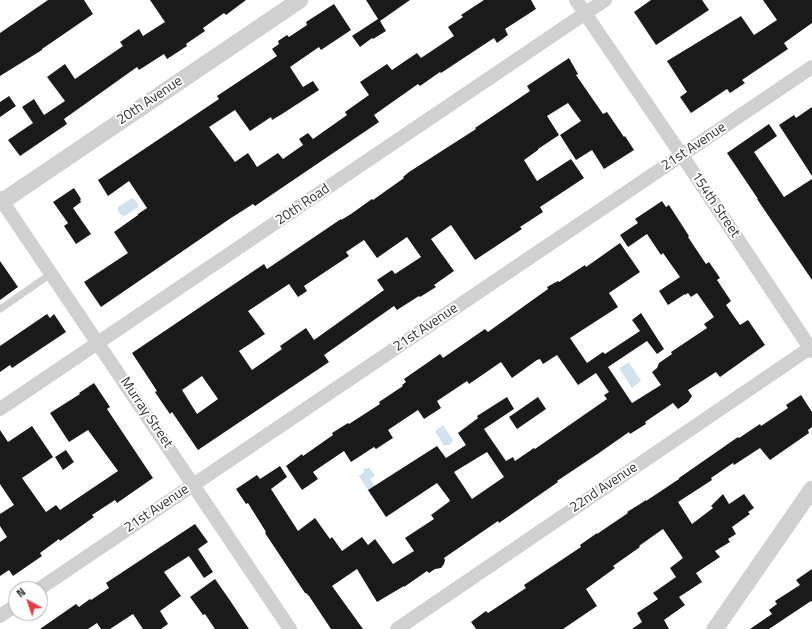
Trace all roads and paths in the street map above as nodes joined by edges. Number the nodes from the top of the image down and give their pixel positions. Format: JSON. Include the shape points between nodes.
{"nodes":[{"id":1,"x":300,"y":0,"type":"edge"},
{"id":2,"x":576,"y":0,"type":"edge"},
{"id":3,"x":605,"y":0,"type":"edge"},
{"id":4,"x":585,"y":13,"type":"junction"},
{"id":5,"x":812,"y":67,"type":"edge"},
{"id":6,"x":682,"y":155,"type":"junction"},
{"id":7,"x":1,"y":201,"type":"edge"},
{"id":8,"x":51,"y":274,"type":"junction"},
{"id":9,"x":0,"y":309,"type":"edge"},
{"id":10,"x":98,"y":343,"type":"junction"},
{"id":11,"x":811,"y":349,"type":"edge"},
{"id":12,"x":0,"y":409,"type":"edge"},
{"id":13,"x":194,"y":485,"type":"junction"},
{"id":14,"x":812,"y":489,"type":"edge"},
{"id":15,"x":48,"y":584,"type":"edge"},
{"id":16,"x":290,"y":629,"type":"edge"},
{"id":17,"x":398,"y":629,"type":"edge"},
{"id":18,"x":715,"y":629,"type":"edge"}],
"edges":[{"from":1,"to":7,"type":"street","name":"20th Avenue"},
{"from":2,"to":4,"type":"street","name":"154th Street"},
{"from":3,"to":4,"type":"street","name":"20th Road"},
{"from":4,"to":6,"type":"street","name":"154th Street"},
{"from":4,"to":10,"type":"street","name":"20th Road"},
{"from":5,"to":6,"type":"street","name":"21st Avenue"},
{"from":6,"to":11,"type":"street","name":"154th Street"},
{"from":6,"to":13,"type":"street","name":"21st Avenue"},
{"from":7,"to":8,"type":"street","name":"Murray Street"},
{"from":8,"to":9,"type":"lane"},
{"from":8,"to":10,"type":"street","name":"Murray Street"},
{"from":10,"to":12,"type":"street","name":"20th Road"},
{"from":10,"to":13,"type":"street","name":"Murray Street"},
{"from":11,"to":17,"type":"street","name":"22nd Avenue"},
{"from":13,"to":15,"type":"street","name":"21st Avenue"},
{"from":13,"to":16,"type":"street","name":"Murray Street"},
{"from":14,"to":18,"type":"street"}]}
